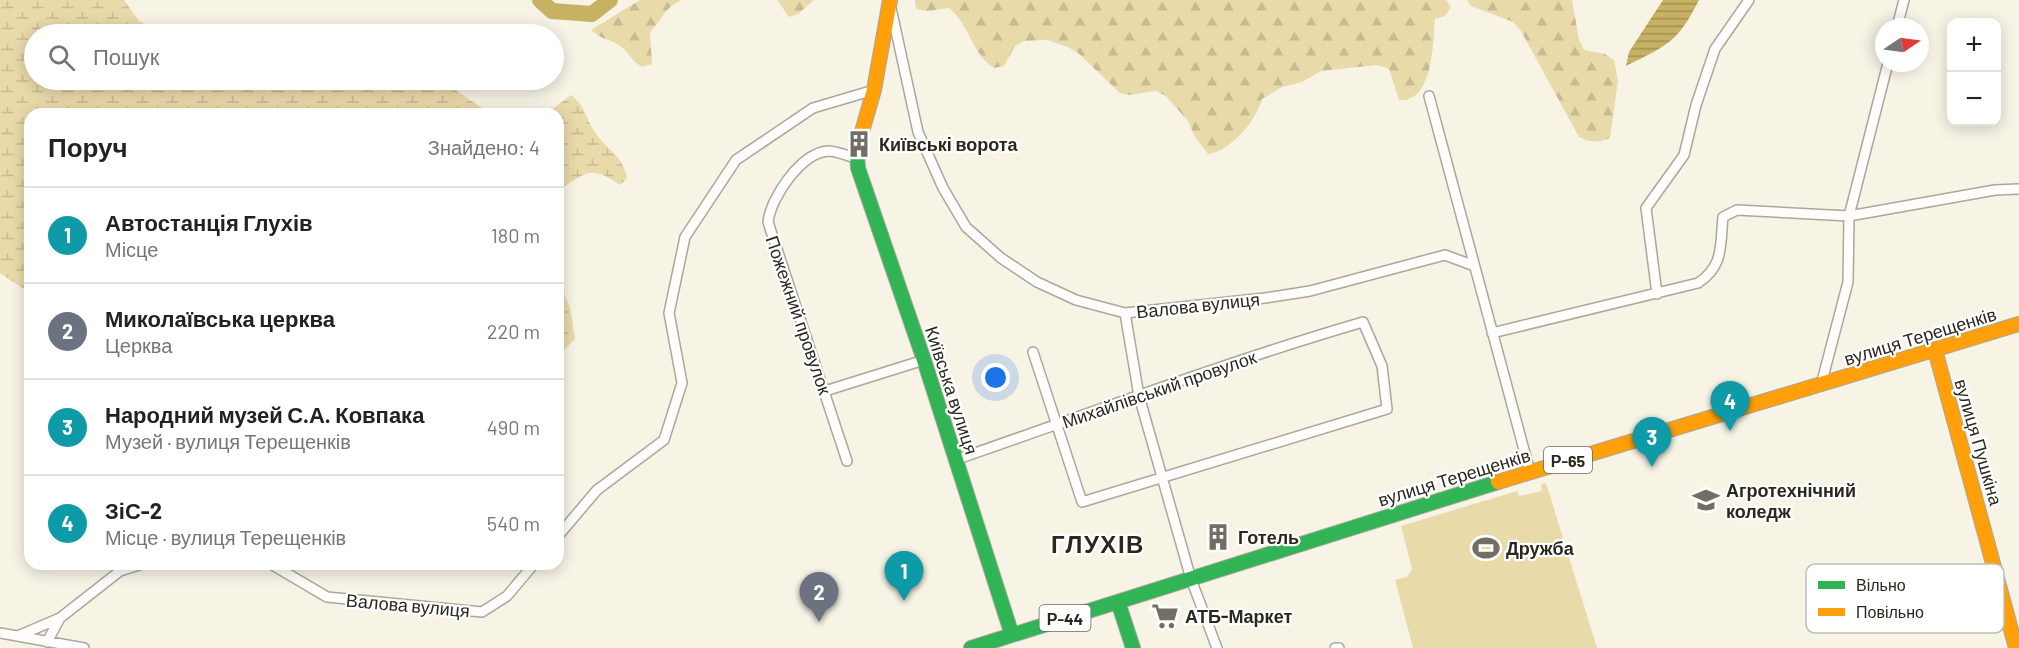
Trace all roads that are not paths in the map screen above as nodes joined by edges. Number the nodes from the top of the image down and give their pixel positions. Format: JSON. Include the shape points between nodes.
{"nodes":[{"id":1,"x":1749,"y":0,"type":"edge"},
{"id":2,"x":1904,"y":0,"type":"edge"},
{"id":3,"x":890,"y":1,"type":"edge"},
{"id":4,"x":1899,"y":18,"type":"edge"},
{"id":5,"x":1886,"y":72,"type":"edge"},
{"id":6,"x":874,"y":90,"type":"junction"},
{"id":7,"x":1429,"y":96,"type":"dead end"},
{"id":8,"x":861,"y":135,"type":"dead end"},
{"id":9,"x":856,"y":156,"type":"joint"},
{"id":10,"x":2019,"y":189,"type":"edge"},
{"id":11,"x":1849,"y":216,"type":"junction"},
{"id":12,"x":1472,"y":265,"type":"junction"},
{"id":13,"x":1657,"y":294,"type":"junction"},
{"id":14,"x":1125,"y":313,"type":"junction"},
{"id":15,"x":2019,"y":324,"type":"edge"},
{"id":16,"x":1492,"y":333,"type":"junction"},
{"id":17,"x":1935,"y":350,"type":"junction"},
{"id":18,"x":1033,"y":352,"type":"dead end"},
{"id":19,"x":924,"y":360,"type":"junction"},
{"id":20,"x":1821,"y":385,"type":"junction"},
{"id":21,"x":825,"y":391,"type":"junction"},
{"id":22,"x":1138,"y":396,"type":"junction"},
{"id":23,"x":1056,"y":425,"type":"junction"},
{"id":24,"x":955,"y":460,"type":"junction"},
{"id":25,"x":847,"y":461,"type":"dead end"},
{"id":26,"x":1530,"y":472,"type":"junction"},
{"id":27,"x":1161,"y":479,"type":"junction"},
{"id":28,"x":564,"y":529,"type":"edge"},
{"id":29,"x":1993,"y":564,"type":"edge"},
{"id":30,"x":123,"y":570,"type":"edge"},
{"id":31,"x":281,"y":570,"type":"edge"},
{"id":32,"x":529,"y":570,"type":"edge"},
{"id":33,"x":1191,"y":579,"type":"junction"},
{"id":34,"x":1119,"y":602,"type":"junction"},
{"id":35,"x":2004,"y":604,"type":"edge"},
{"id":36,"x":60,"y":618,"type":"junction"},
{"id":37,"x":0,"y":633,"type":"edge"},
{"id":38,"x":1011,"y":635,"type":"junction"},
{"id":39,"x":18,"y":636,"type":"junction"},
{"id":40,"x":50,"y":645,"type":"edge"},
{"id":41,"x":84,"y":648,"type":"edge"},
{"id":42,"x":971,"y":648,"type":"edge"},
{"id":43,"x":1132,"y":648,"type":"edge"},
{"id":44,"x":1217,"y":648,"type":"edge"},
{"id":45,"x":2016,"y":648,"type":"edge"}],
"edges":[{"from":1,"to":13,"type":"street","via":[[1715,49],[1684,154],[1646,208]]},
{"from":2,"to":4,"type":"street"},
{"from":3,"to":6,"type":"main road"},
{"from":3,"to":14,"type":"street","name":"Валова вулиця","via":[[918,132],[966,227],[1001,258],[1037,282],[1076,300]]},
{"from":5,"to":11,"type":"street"},
{"from":6,"to":8,"type":"main road"},
{"from":6,"to":28,"type":"street","via":[[813,108],[736,160],[685,237],[669,313],[682,383],[664,440],[597,490]]},
{"from":7,"to":12,"type":"street"},
{"from":9,"to":19,"type":"main road","name":"Київська вулиця"},
{"from":9,"to":21,"type":"street","name":"Пожежний провулок","via":[[829,151],[815,155],[797,167],[769,210],[772,236]]},
{"from":10,"to":11,"type":"street"},
{"from":11,"to":13,"type":"street","via":[[1737,210],[1723,217],[1719,260],[1711,274],[1698,283]]},
{"from":11,"to":20,"type":"street","via":[[1848,282]]},
{"from":12,"to":14,"type":"street","name":"Валова вулиця","via":[[1445,255],[1310,291]]},
{"from":12,"to":16,"type":"street"},
{"from":13,"to":16,"type":"street"},
{"from":14,"to":22,"type":"street"},
{"from":15,"to":17,"type":"main road","name":"вулиця Терещенків","number":"Р-65"},
{"from":16,"to":26,"type":"street"},
{"from":17,"to":20,"type":"main road","name":"вулиця Терещенків","number":"Р-65"},
{"from":17,"to":29,"type":"main road","name":"вулиця Пушкіна"},
{"from":18,"to":23,"type":"street"},
{"from":19,"to":21,"type":"street"},
{"from":19,"to":24,"type":"main road","name":"Київська вулиця"},
{"from":20,"to":26,"type":"main road","name":"вулиця Терещенків","number":"Р-65"},
{"from":21,"to":25,"type":"street","name":"Пожежний провулок"},
{"from":22,"to":23,"type":"street","name":"Михайлівський провулок"},
{"from":22,"to":27,"type":"street"},
{"from":22,"to":27,"type":"street","name":"Михайлівський провулок","via":[[1363,322],[1382,366],[1387,409]]},
{"from":23,"to":24,"type":"street","name":"Михайлівський провулок"},
{"from":23,"to":27,"type":"street","via":[[1082,502]]},
{"from":24,"to":38,"type":"main road","name":"Київська вулиця"},
{"from":26,"to":33,"type":"main road","name":"вулиця Терещенків","number":"Р-65"},
{"from":27,"to":33,"type":"street"},
{"from":30,"to":36,"type":"street"},
{"from":31,"to":32,"type":"street","name":"Валова вулиця","via":[[327,597],[482,612],[507,596]]},
{"from":33,"to":34,"type":"main road","name":"вулиця Терещенків","number":"Р-65"},
{"from":33,"to":44,"type":"street"},
{"from":34,"to":38,"type":"main road","name":"вулиця Терещенків","number":"Р-44"},
{"from":34,"to":43,"type":"main road"},
{"from":35,"to":45,"type":"main road","name":"вулиця Пушкіна"},
{"from":36,"to":39,"type":"street"},
{"from":36,"to":40,"type":"street"},
{"from":37,"to":39,"type":"street"},
{"from":38,"to":42,"type":"main road","name":"вулиця Терещенків","number":"Р-44"},
{"from":39,"to":40,"type":"street"},
{"from":40,"to":41,"type":"street"}]}
